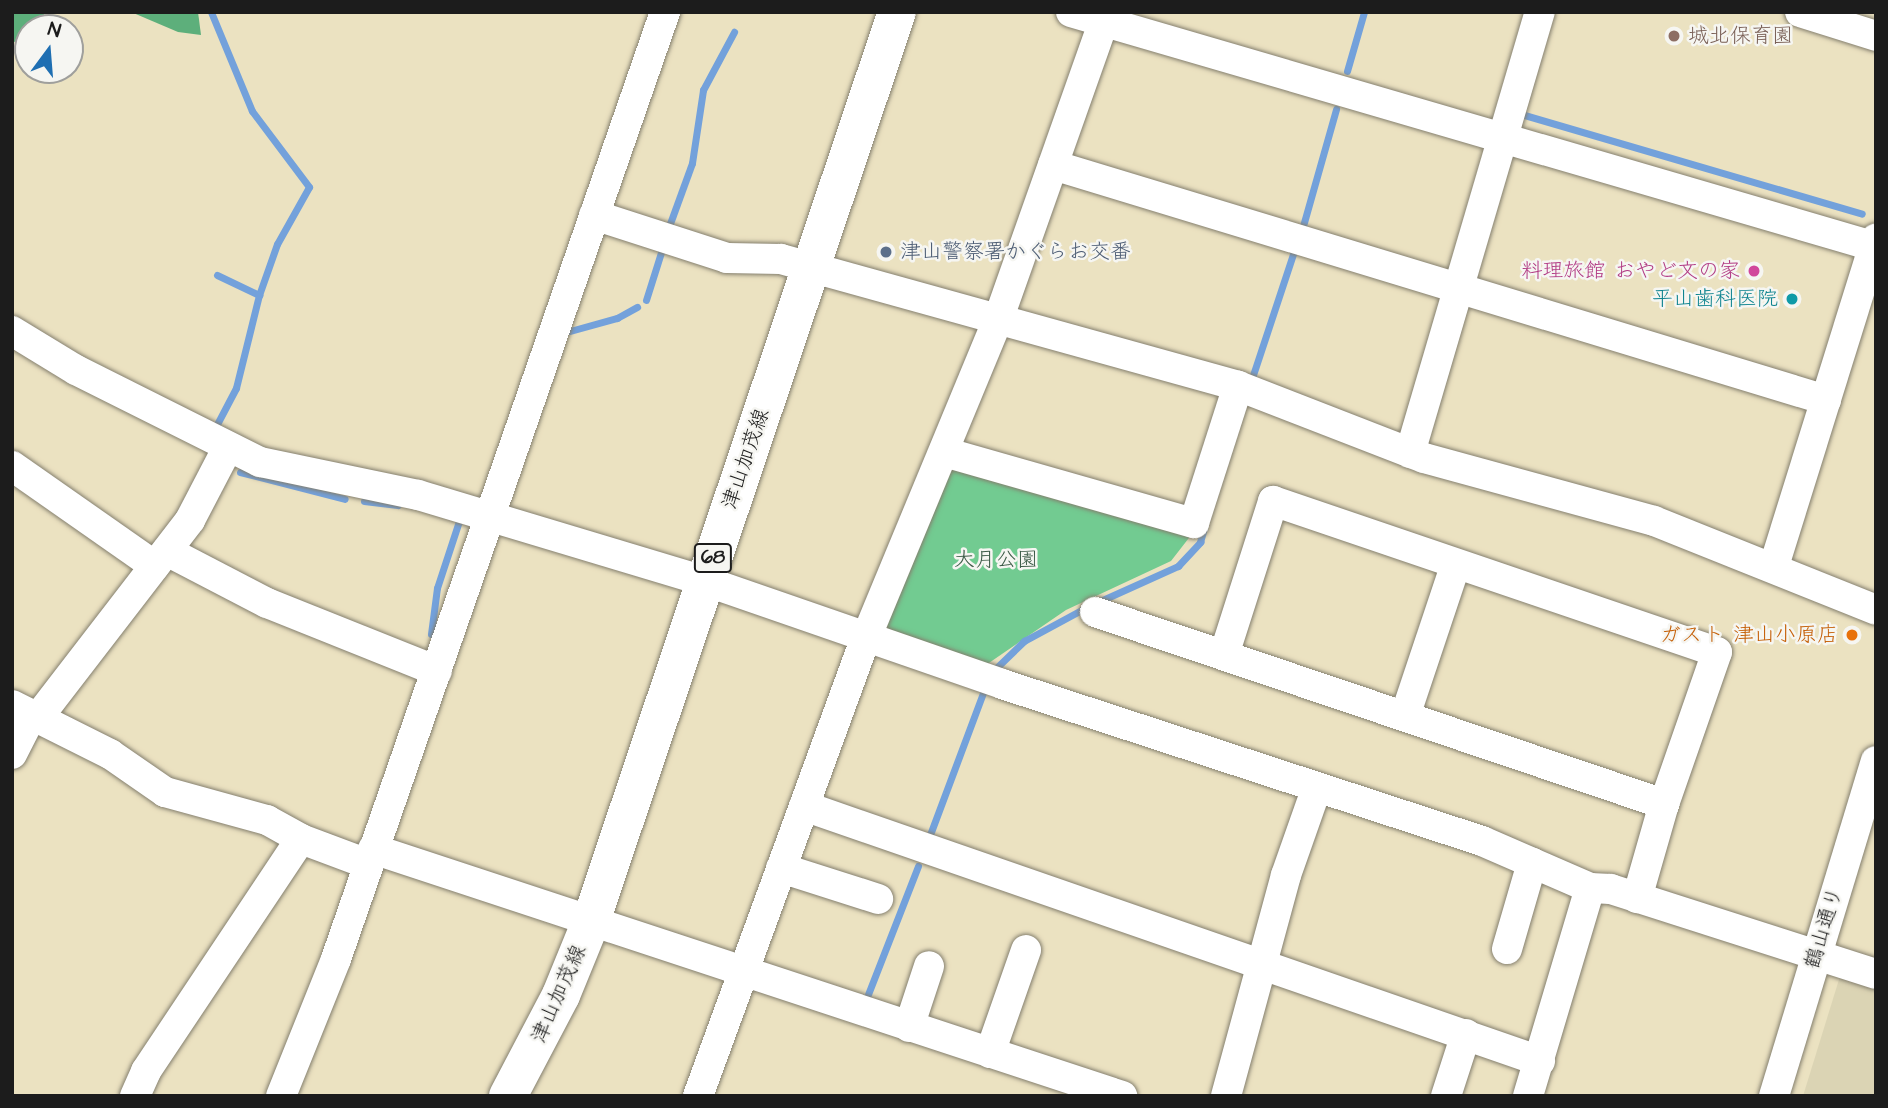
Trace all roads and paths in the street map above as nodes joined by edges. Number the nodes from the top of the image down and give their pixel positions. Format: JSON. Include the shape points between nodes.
{"nodes":[{"id":1,"x":665,"y":12,"type":"edge"},
{"id":2,"x":897,"y":12,"type":"edge"},
{"id":3,"x":1071,"y":12,"type":"edge"},
{"id":4,"x":1540,"y":12,"type":"edge"},
{"id":5,"x":1800,"y":12,"type":"edge"},
{"id":6,"x":1105,"y":17,"type":"edge"},
{"id":7,"x":1876,"y":36,"type":"edge"},
{"id":8,"x":1503,"y":136,"type":"junction"},
{"id":9,"x":1053,"y":165,"type":"junction"},
{"id":10,"x":594,"y":215,"type":"junction"},
{"id":11,"x":1875,"y":243,"type":"edge"},
{"id":12,"x":810,"y":268,"type":"junction"},
{"id":13,"x":1457,"y":290,"type":"junction"},
{"id":14,"x":998,"y":320,"type":"junction"},
{"id":15,"x":12,"y":331,"type":"edge"},
{"id":16,"x":1238,"y":386,"type":"junction"},
{"id":17,"x":1826,"y":400,"type":"junction"},
{"id":18,"x":228,"y":447,"type":"junction"},
{"id":19,"x":944,"y":452,"type":"junction"},
{"id":20,"x":1410,"y":453,"type":"junction"},
{"id":21,"x":12,"y":466,"type":"edge"},
{"id":22,"x":488,"y":516,"type":"junction"},
{"id":23,"x":161,"y":559,"type":"junction"},
{"id":24,"x":1456,"y":564,"type":"junction"},
{"id":25,"x":1774,"y":566,"type":"junction"},
{"id":26,"x":705,"y":581,"type":"junction"},
{"id":27,"x":1876,"y":610,"type":"edge"},
{"id":28,"x":1095,"y":612,"type":"dead end"},
{"id":29,"x":866,"y":638,"type":"junction"},
{"id":30,"x":1224,"y":655,"type":"junction"},
{"id":31,"x":437,"y":671,"type":"junction"},
{"id":32,"x":24,"y":710,"type":"edge"},
{"id":33,"x":1405,"y":716,"type":"junction"},
{"id":34,"x":12,"y":754,"type":"edge"},
{"id":35,"x":1873,"y":778,"type":"edge"},
{"id":36,"x":1317,"y":787,"type":"junction"},
{"id":37,"x":1664,"y":804,"type":"junction"},
{"id":38,"x":804,"y":806,"type":"junction"},
{"id":39,"x":301,"y":839,"type":"junction"},
{"id":40,"x":371,"y":856,"type":"junction"},
{"id":41,"x":1532,"y":863,"type":"junction"},
{"id":42,"x":781,"y":868,"type":"junction"},
{"id":43,"x":1590,"y":888,"type":"junction"},
{"id":44,"x":1637,"y":898,"type":"junction"},
{"id":45,"x":878,"y":899,"type":"dead end"},
{"id":46,"x":590,"y":924,"type":"junction"},
{"id":47,"x":1507,"y":949,"type":"dead end"},
{"id":48,"x":1026,"y":950,"type":"dead end"},
{"id":49,"x":1816,"y":955,"type":"junction"},
{"id":50,"x":1263,"y":964,"type":"junction"},
{"id":51,"x":929,"y":967,"type":"dead end"},
{"id":52,"x":742,"y":974,"type":"junction"},
{"id":53,"x":1876,"y":974,"type":"edge"},
{"id":54,"x":909,"y":1027,"type":"junction"},
{"id":55,"x":1466,"y":1034,"type":"junction"},
{"id":56,"x":990,"y":1053,"type":"junction"},
{"id":57,"x":1540,"y":1060,"type":"junction"},
{"id":58,"x":135,"y":1096,"type":"edge"},
{"id":59,"x":281,"y":1096,"type":"edge"},
{"id":60,"x":508,"y":1096,"type":"edge"},
{"id":61,"x":698,"y":1096,"type":"edge"},
{"id":62,"x":1122,"y":1096,"type":"edge"},
{"id":63,"x":1226,"y":1096,"type":"edge"},
{"id":64,"x":1446,"y":1096,"type":"edge"},
{"id":65,"x":1528,"y":1096,"type":"edge"},
{"id":66,"x":1774,"y":1096,"type":"edge"}],
"edges":[{"from":1,"to":10,"type":"street"},
{"from":2,"to":12,"type":"main road","name":"津山加茂線","number":"68"},
{"from":3,"to":6,"type":"street"},
{"from":4,"to":8,"type":"street"},
{"from":5,"to":7,"type":"street"},
{"from":6,"to":8,"type":"street"},
{"from":6,"to":9,"type":"street"},
{"from":8,"to":11,"type":"street"},
{"from":8,"to":13,"type":"street"},
{"from":9,"to":13,"type":"street"},
{"from":9,"to":14,"type":"street"},
{"from":10,"to":12,"type":"street","via":[[727,258],[781,259]]},
{"from":10,"to":22,"type":"street"},
{"from":11,"to":17,"type":"street"},
{"from":12,"to":14,"type":"street"},
{"from":12,"to":26,"type":"main road","name":"津山加茂線","number":"68"},
{"from":13,"to":17,"type":"street"},
{"from":13,"to":20,"type":"street"},
{"from":14,"to":16,"type":"street"},
{"from":14,"to":19,"type":"street"},
{"from":15,"to":18,"type":"street","via":[[76,370]]},
{"from":16,"to":19,"type":"street","via":[[1194,523]]},
{"from":16,"to":20,"type":"street"},
{"from":17,"to":25,"type":"street"},
{"from":18,"to":22,"type":"street","via":[[260,462],[418,495]]},
{"from":18,"to":23,"type":"street","via":[[190,520]]},
{"from":19,"to":29,"type":"street"},
{"from":20,"to":25,"type":"street","via":[[1654,521]]},
{"from":21,"to":23,"type":"street"},
{"from":22,"to":26,"type":"street"},
{"from":22,"to":31,"type":"street"},
{"from":23,"to":31,"type":"street"},
{"from":23,"to":32,"type":"street","via":[[43,711]]},
{"from":24,"to":30,"type":"street","via":[[1273,501]]},
{"from":24,"to":33,"type":"street"},
{"from":24,"to":37,"type":"street","via":[[1717,652]]},
{"from":25,"to":27,"type":"street"},
{"from":26,"to":29,"type":"street"},
{"from":26,"to":46,"type":"main road","name":"津山加茂線","number":"68"},
{"from":28,"to":30,"type":"street"},
{"from":29,"to":36,"type":"street"},
{"from":29,"to":38,"type":"street"},
{"from":30,"to":33,"type":"street"},
{"from":31,"to":40,"type":"street"},
{"from":32,"to":34,"type":"street"},
{"from":32,"to":39,"type":"street","via":[[110,754],[165,792],[267,820]]},
{"from":33,"to":37,"type":"street"},
{"from":35,"to":49,"type":"street","name":"鶴山通り"},
{"from":36,"to":41,"type":"street","via":[[1482,841]]},
{"from":36,"to":50,"type":"street"},
{"from":37,"to":44,"type":"street"},
{"from":38,"to":42,"type":"street"},
{"from":38,"to":50,"type":"street"},
{"from":39,"to":40,"type":"street"},
{"from":39,"to":58,"type":"street","via":[[146,1071]]},
{"from":40,"to":46,"type":"street"},
{"from":40,"to":59,"type":"street"},
{"from":41,"to":43,"type":"street"},
{"from":41,"to":47,"type":"street"},
{"from":42,"to":45,"type":"street"},
{"from":42,"to":52,"type":"street"},
{"from":43,"to":44,"type":"street"},
{"from":43,"to":57,"type":"street"},
{"from":44,"to":49,"type":"street"},
{"from":46,"to":52,"type":"street"},
{"from":46,"to":60,"type":"main road","name":"津山加茂線","number":"68","via":[[561,995]]},
{"from":48,"to":56,"type":"street"},
{"from":49,"to":53,"type":"street"},
{"from":49,"to":66,"type":"street","name":"鶴山通り"},
{"from":50,"to":55,"type":"street"},
{"from":50,"to":63,"type":"street"},
{"from":51,"to":54,"type":"street"},
{"from":52,"to":54,"type":"street"},
{"from":52,"to":61,"type":"street"},
{"from":54,"to":56,"type":"street"},
{"from":55,"to":57,"type":"street"},
{"from":55,"to":64,"type":"street"},
{"from":56,"to":62,"type":"street"},
{"from":57,"to":65,"type":"street"}]}
